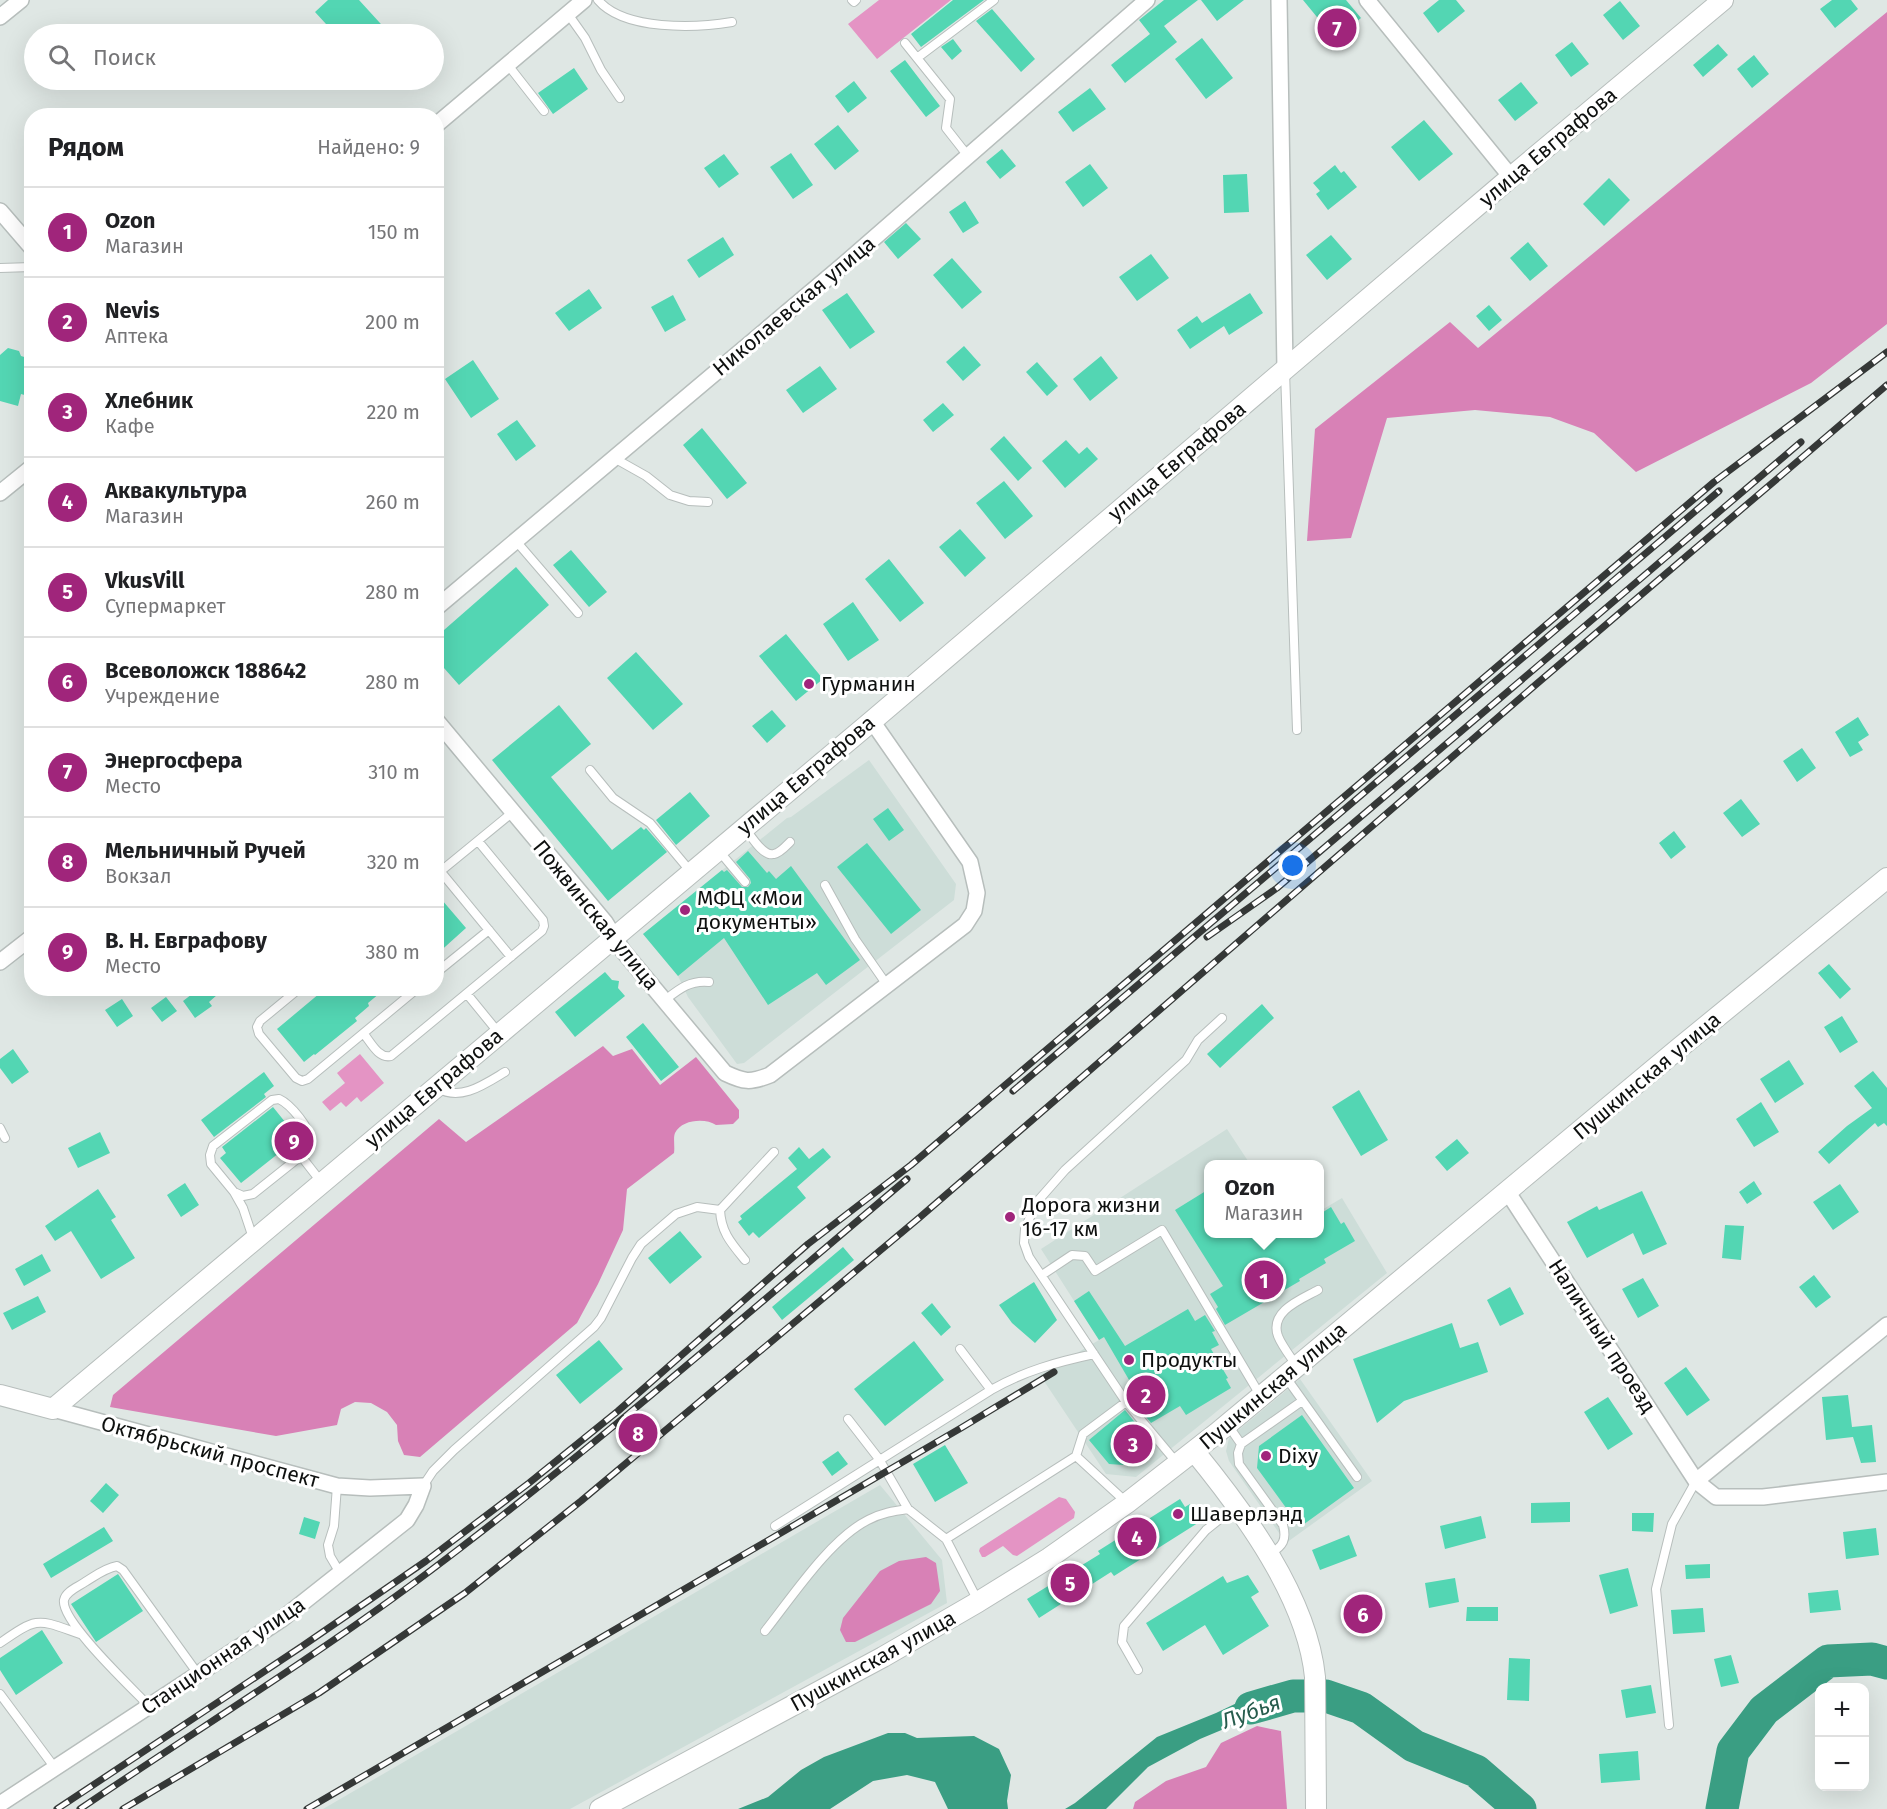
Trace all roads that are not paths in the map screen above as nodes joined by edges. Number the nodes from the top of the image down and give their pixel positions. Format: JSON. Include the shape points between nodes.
{"nodes":[{"id":1,"x":21,"y":0,"type":"edge"},
{"id":2,"x":584,"y":0,"type":"edge"},
{"id":3,"x":598,"y":0,"type":"edge"},
{"id":4,"x":994,"y":0,"type":"edge"},
{"id":5,"x":1147,"y":0,"type":"edge"},
{"id":6,"x":1279,"y":0,"type":"edge"},
{"id":7,"x":1367,"y":0,"type":"edge"},
{"id":8,"x":1723,"y":0,"type":"edge"},
{"id":9,"x":568,"y":14,"type":"junction"},
{"id":10,"x":0,"y":17,"type":"edge"},
{"id":11,"x":732,"y":22,"type":"dead end"},
{"id":12,"x":905,"y":43,"type":"dead end"},
{"id":13,"x":917,"y":58,"type":"junction"},
{"id":14,"x":508,"y":65,"type":"junction"},
{"id":15,"x":620,"y":98,"type":"dead end"},
{"id":16,"x":544,"y":111,"type":"dead end"},
{"id":17,"x":444,"y":118,"type":"edge"},
{"id":18,"x":968,"y":156,"type":"junction"},
{"id":19,"x":1511,"y":177,"type":"junction"},
{"id":20,"x":0,"y":211,"type":"edge"},
{"id":21,"x":24,"y":239,"type":"edge"},
{"id":22,"x":24,"y":267,"type":"edge"},
{"id":23,"x":0,"y":268,"type":"edge"},
{"id":24,"x":1285,"y":369,"type":"junction"},
{"id":25,"x":614,"y":458,"type":"junction"},
{"id":26,"x":24,"y":474,"type":"edge"},
{"id":27,"x":0,"y":493,"type":"edge"},
{"id":28,"x":708,"y":502,"type":"dead end"},
{"id":29,"x":516,"y":541,"type":"junction"},
{"id":30,"x":444,"y":601,"type":"edge"},
{"id":31,"x":578,"y":613,"type":"dead end"},
{"id":32,"x":872,"y":721,"type":"junction"},
{"id":33,"x":444,"y":730,"type":"edge"},
{"id":34,"x":1297,"y":730,"type":"dead end"},
{"id":35,"x":590,"y":770,"type":"dead end"},
{"id":36,"x":513,"y":812,"type":"junction"},
{"id":37,"x":744,"y":827,"type":"junction"},
{"id":38,"x":478,"y":841,"type":"junction"},
{"id":39,"x":790,"y":842,"type":"dead end"},
{"id":40,"x":718,"y":850,"type":"junction"},
{"id":41,"x":444,"y":870,"type":"edge"},
{"id":42,"x":691,"y":872,"type":"junction"},
{"id":43,"x":1887,"y":878,"type":"edge"},
{"id":44,"x":444,"y":880,"type":"edge"},
{"id":45,"x":745,"y":882,"type":"dead end"},
{"id":46,"x":825,"y":885,"type":"dead end"},
{"id":47,"x":489,"y":930,"type":"junction"},
{"id":48,"x":614,"y":937,"type":"junction"},
{"id":49,"x":24,"y":943,"type":"edge"},
{"id":50,"x":511,"y":957,"type":"junction"},
{"id":51,"x":0,"y":962,"type":"edge"},
{"id":52,"x":444,"y":967,"type":"edge"},
{"id":53,"x":709,"y":982,"type":"dead end"},
{"id":54,"x":887,"y":985,"type":"junction"},
{"id":55,"x":467,"y":994,"type":"junction"},
{"id":56,"x":290,"y":996,"type":"edge"},
{"id":57,"x":409,"y":996,"type":"edge"},
{"id":58,"x":665,"y":1000,"type":"junction"},
{"id":59,"x":1222,"y":1018,"type":"dead end"},
{"id":60,"x":500,"y":1033,"type":"junction"},
{"id":61,"x":364,"y":1034,"type":"junction"},
{"id":62,"x":505,"y":1072,"type":"dead end"},
{"id":63,"x":436,"y":1087,"type":"junction"},
{"id":64,"x":0,"y":1128,"type":"edge"},
{"id":65,"x":5,"y":1138,"type":"dead end"},
{"id":66,"x":774,"y":1152,"type":"dead end"},
{"id":67,"x":301,"y":1156,"type":"junction"},
{"id":68,"x":322,"y":1183,"type":"junction"},
{"id":69,"x":1508,"y":1191,"type":"junction"},
{"id":70,"x":234,"y":1192,"type":"junction"},
{"id":71,"x":720,"y":1210,"type":"junction"},
{"id":72,"x":254,"y":1240,"type":"junction"},
{"id":73,"x":745,"y":1260,"type":"dead end"},
{"id":74,"x":1042,"y":1275,"type":"junction"},
{"id":75,"x":1318,"y":1290,"type":"dead end"},
{"id":76,"x":1887,"y":1325,"type":"edge"},
{"id":77,"x":960,"y":1349,"type":"dead end"},
{"id":78,"x":1094,"y":1354,"type":"junction"},
{"id":79,"x":1291,"y":1371,"type":"junction"},
{"id":80,"x":991,"y":1390,"type":"junction"},
{"id":81,"x":0,"y":1395,"type":"edge"},
{"id":82,"x":1260,"y":1397,"type":"junction"},
{"id":83,"x":1302,"y":1401,"type":"junction"},
{"id":84,"x":1126,"y":1402,"type":"junction"},
{"id":85,"x":53,"y":1409,"type":"junction"},
{"id":86,"x":848,"y":1419,"type":"dead end"},
{"id":87,"x":1227,"y":1424,"type":"junction"},
{"id":88,"x":1241,"y":1444,"type":"junction"},
{"id":89,"x":1194,"y":1451,"type":"junction"},
{"id":90,"x":1076,"y":1456,"type":"junction"},
{"id":91,"x":879,"y":1459,"type":"junction"},
{"id":92,"x":1178,"y":1464,"type":"junction"},
{"id":93,"x":1357,"y":1477,"type":"dead end"},
{"id":94,"x":1696,"y":1481,"type":"junction"},
{"id":95,"x":1887,"y":1482,"type":"edge"},
{"id":96,"x":337,"y":1486,"type":"junction"},
{"id":97,"x":423,"y":1486,"type":"junction"},
{"id":98,"x":1126,"y":1503,"type":"junction"},
{"id":99,"x":1237,"y":1506,"type":"junction"},
{"id":100,"x":908,"y":1509,"type":"junction"},
{"id":101,"x":774,"y":1526,"type":"dead end"},
{"id":102,"x":946,"y":1539,"type":"junction"},
{"id":103,"x":1269,"y":1554,"type":"junction"},
{"id":104,"x":340,"y":1573,"type":"junction"},
{"id":105,"x":978,"y":1602,"type":"junction"},
{"id":106,"x":765,"y":1631,"type":"dead end"},
{"id":107,"x":80,"y":1634,"type":"junction"},
{"id":108,"x":0,"y":1643,"type":"edge"},
{"id":109,"x":1138,"y":1670,"type":"dead end"},
{"id":110,"x":198,"y":1674,"type":"junction"},
{"id":111,"x":0,"y":1694,"type":"edge"},
{"id":112,"x":149,"y":1706,"type":"junction"},
{"id":113,"x":1669,"y":1725,"type":"dead end"},
{"id":114,"x":55,"y":1768,"type":"junction"},
{"id":115,"x":0,"y":1804,"type":"edge"},
{"id":116,"x":600,"y":1809,"type":"edge"},
{"id":117,"x":1316,"y":1809,"type":"edge"}],
"edges":[{"from":1,"to":10,"type":"street"},
{"from":2,"to":9,"type":"street"},
{"from":3,"to":11,"type":"lane","via":[[617,15],[667,27]]},
{"from":4,"to":13,"type":"lane"},
{"from":5,"to":18,"type":"street","name":"Николаевская улица"},
{"from":6,"to":24,"type":"street"},
{"from":7,"to":19,"type":"street"},
{"from":8,"to":19,"type":"street","name":"улица Евграфова"},
{"from":9,"to":14,"type":"street"},
{"from":9,"to":15,"type":"lane"},
{"from":12,"to":13,"type":"lane"},
{"from":13,"to":18,"type":"lane","via":[[950,99],[946,128]]},
{"from":14,"to":16,"type":"lane"},
{"from":14,"to":17,"type":"street"},
{"from":18,"to":25,"type":"street","name":"Николаевская улица"},
{"from":19,"to":24,"type":"street","name":"улица Евграфова"},
{"from":20,"to":21,"type":"street"},
{"from":22,"to":23,"type":"lane"},
{"from":24,"to":32,"type":"street","name":"улица Евграфова"},
{"from":24,"to":34,"type":"lane"},
{"from":25,"to":28,"type":"lane","via":[[670,495]]},
{"from":25,"to":29,"type":"street","name":"Николаевская улица"},
{"from":26,"to":27,"type":"street"},
{"from":29,"to":30,"type":"street","name":"Николаевская улица"},
{"from":29,"to":31,"type":"lane"},
{"from":32,"to":37,"type":"street","name":"улица Евграфова"},
{"from":32,"to":54,"type":"street","via":[[970,862],[977,893],[974,911],[965,925]]},
{"from":33,"to":36,"type":"street","name":"Пожвинская улица"},
{"from":35,"to":42,"type":"lane","via":[[613,798],[650,824]]},
{"from":36,"to":38,"type":"lane"},
{"from":36,"to":48,"type":"street","name":"Пожвинская улица"},
{"from":37,"to":39,"type":"lane","via":[[769,854]]},
{"from":37,"to":40,"type":"street","name":"улица Евграфова"},
{"from":38,"to":41,"type":"lane"},
{"from":38,"to":50,"type":"lane","via":[[543,920],[542,932]]},
{"from":40,"to":42,"type":"street","name":"улица Евграфова"},
{"from":40,"to":45,"type":"lane"},
{"from":42,"to":48,"type":"street","name":"улица Евграфова"},
{"from":43,"to":69,"type":"street","name":"Пушкинская улица"},
{"from":44,"to":47,"type":"lane"},
{"from":46,"to":54,"type":"lane"},
{"from":47,"to":50,"type":"lane"},
{"from":47,"to":52,"type":"lane"},
{"from":48,"to":58,"type":"street","name":"Пожвинская улица"},
{"from":48,"to":60,"type":"street","name":"улица Евграфова"},
{"from":49,"to":51,"type":"street"},
{"from":50,"to":55,"type":"lane"},
{"from":53,"to":58,"type":"lane","via":[[696,981]]},
{"from":54,"to":58,"type":"street","name":"Пожвинская улица","via":[[770,1076],[755,1081],[725,1073]]},
{"from":55,"to":60,"type":"lane"},
{"from":55,"to":61,"type":"lane","via":[[386,1058]]},
{"from":56,"to":61,"type":"lane","via":[[257,1028],[296,1078],[308,1079]]},
{"from":57,"to":61,"type":"lane"},
{"from":59,"to":74,"type":"lane","via":[[1198,1040],[1186,1060],[1065,1170],[1036,1203],[1025,1229],[1024,1243]]},
{"from":60,"to":63,"type":"street","name":"улица Евграфова"},
{"from":62,"to":63,"type":"lane","via":[[462,1093],[446,1094]]},
{"from":63,"to":68,"type":"street","name":"улица Евграфова"},
{"from":64,"to":65,"type":"lane"},
{"from":66,"to":71,"type":"lane"},
{"from":67,"to":68,"type":"lane"},
{"from":67,"to":70,"type":"lane","via":[[253,1194],[243,1196]]},
{"from":67,"to":70,"type":"lane","via":[[311,1141],[308,1130],[287,1102],[272,1100],[213,1146],[211,1164]]},
{"from":68,"to":72,"type":"street","name":"улица Евграфова"},
{"from":69,"to":79,"type":"street","name":"Пушкинская улица"},
{"from":69,"to":94,"type":"street","name":"Наличный проезд"},
{"from":70,"to":72,"type":"lane"},
{"from":71,"to":73,"type":"lane","via":[[726,1238]]},
{"from":71,"to":97,"type":"lane","via":[[697,1207],[676,1214],[642,1244],[594,1327],[454,1450]]},
{"from":72,"to":85,"type":"street","name":"улица Евграфова"},
{"from":74,"to":78,"type":"lane"},
{"from":74,"to":82,"type":"lane","via":[[1072,1256],[1084,1256],[1095,1271],[1162,1230]]},
{"from":75,"to":79,"type":"lane","via":[[1283,1310],[1277,1321],[1277,1334]]},
{"from":76,"to":94,"type":"street"},
{"from":77,"to":80,"type":"lane"},
{"from":78,"to":80,"type":"lane","via":[[1054,1362]]},
{"from":78,"to":84,"type":"lane"},
{"from":79,"to":82,"type":"street","name":"Пушкинская улица"},
{"from":79,"to":83,"type":"lane"},
{"from":80,"to":91,"type":"lane"},
{"from":81,"to":85,"type":"street","name":"Октябрьский проспект"},
{"from":82,"to":87,"type":"street","name":"Пушкинская улица"},
{"from":83,"to":88,"type":"lane"},
{"from":83,"to":93,"type":"lane"},
{"from":84,"to":90,"type":"lane","via":[[1083,1434]]},
{"from":84,"to":92,"type":"lane"},
{"from":85,"to":96,"type":"street","name":"Октябрьский проспект"},
{"from":86,"to":91,"type":"lane"},
{"from":87,"to":88,"type":"lane"},
{"from":87,"to":89,"type":"street","name":"Пушкинская улица"},
{"from":88,"to":103,"type":"lane","via":[[1239,1464],[1283,1525],[1286,1536],[1281,1547]]},
{"from":89,"to":92,"type":"street","name":"Пушкинская улица"},
{"from":89,"to":99,"type":"street"},
{"from":90,"to":98,"type":"lane"},
{"from":90,"to":102,"type":"lane"},
{"from":91,"to":100,"type":"lane"},
{"from":91,"to":101,"type":"lane"},
{"from":92,"to":98,"type":"street","name":"Пушкинская улица"},
{"from":94,"to":95,"type":"street","via":[[1716,1497],[1763,1497]]},
{"from":94,"to":113,"type":"lane","via":[[1672,1524],[1656,1589]]},
{"from":96,"to":97,"type":"street","name":"Октябрьский проспект"},
{"from":96,"to":104,"type":"lane","via":[[334,1526],[328,1545]]},
{"from":97,"to":104,"type":"street","name":"Станционная улица","via":[[407,1520]]},
{"from":98,"to":105,"type":"street","name":"Пушкинская улица"},
{"from":99,"to":103,"type":"street"},
{"from":99,"to":109,"type":"lane","via":[[1206,1530],[1124,1626],[1122,1642]]},
{"from":100,"to":102,"type":"lane"},
{"from":100,"to":106,"type":"lane","via":[[887,1512],[845,1537]]},
{"from":102,"to":105,"type":"lane"},
{"from":103,"to":117,"type":"street","via":[[1305,1628],[1313,1659]]},
{"from":104,"to":110,"type":"street","name":"Станционная улица","via":[[282,1619]]},
{"from":105,"to":116,"type":"street","name":"Пушкинская улица"},
{"from":107,"to":108,"type":"lane","via":[[43,1621],[27,1624]]},
{"from":107,"to":110,"type":"lane","via":[[66,1611],[64,1601],[68,1593],[117,1566]]},
{"from":107,"to":112,"type":"lane"},
{"from":110,"to":112,"type":"street","name":"Станционная улица"},
{"from":111,"to":114,"type":"lane"},
{"from":112,"to":114,"type":"street","name":"Станционная улица"},
{"from":114,"to":115,"type":"street","name":"Станционная улица"}]}
